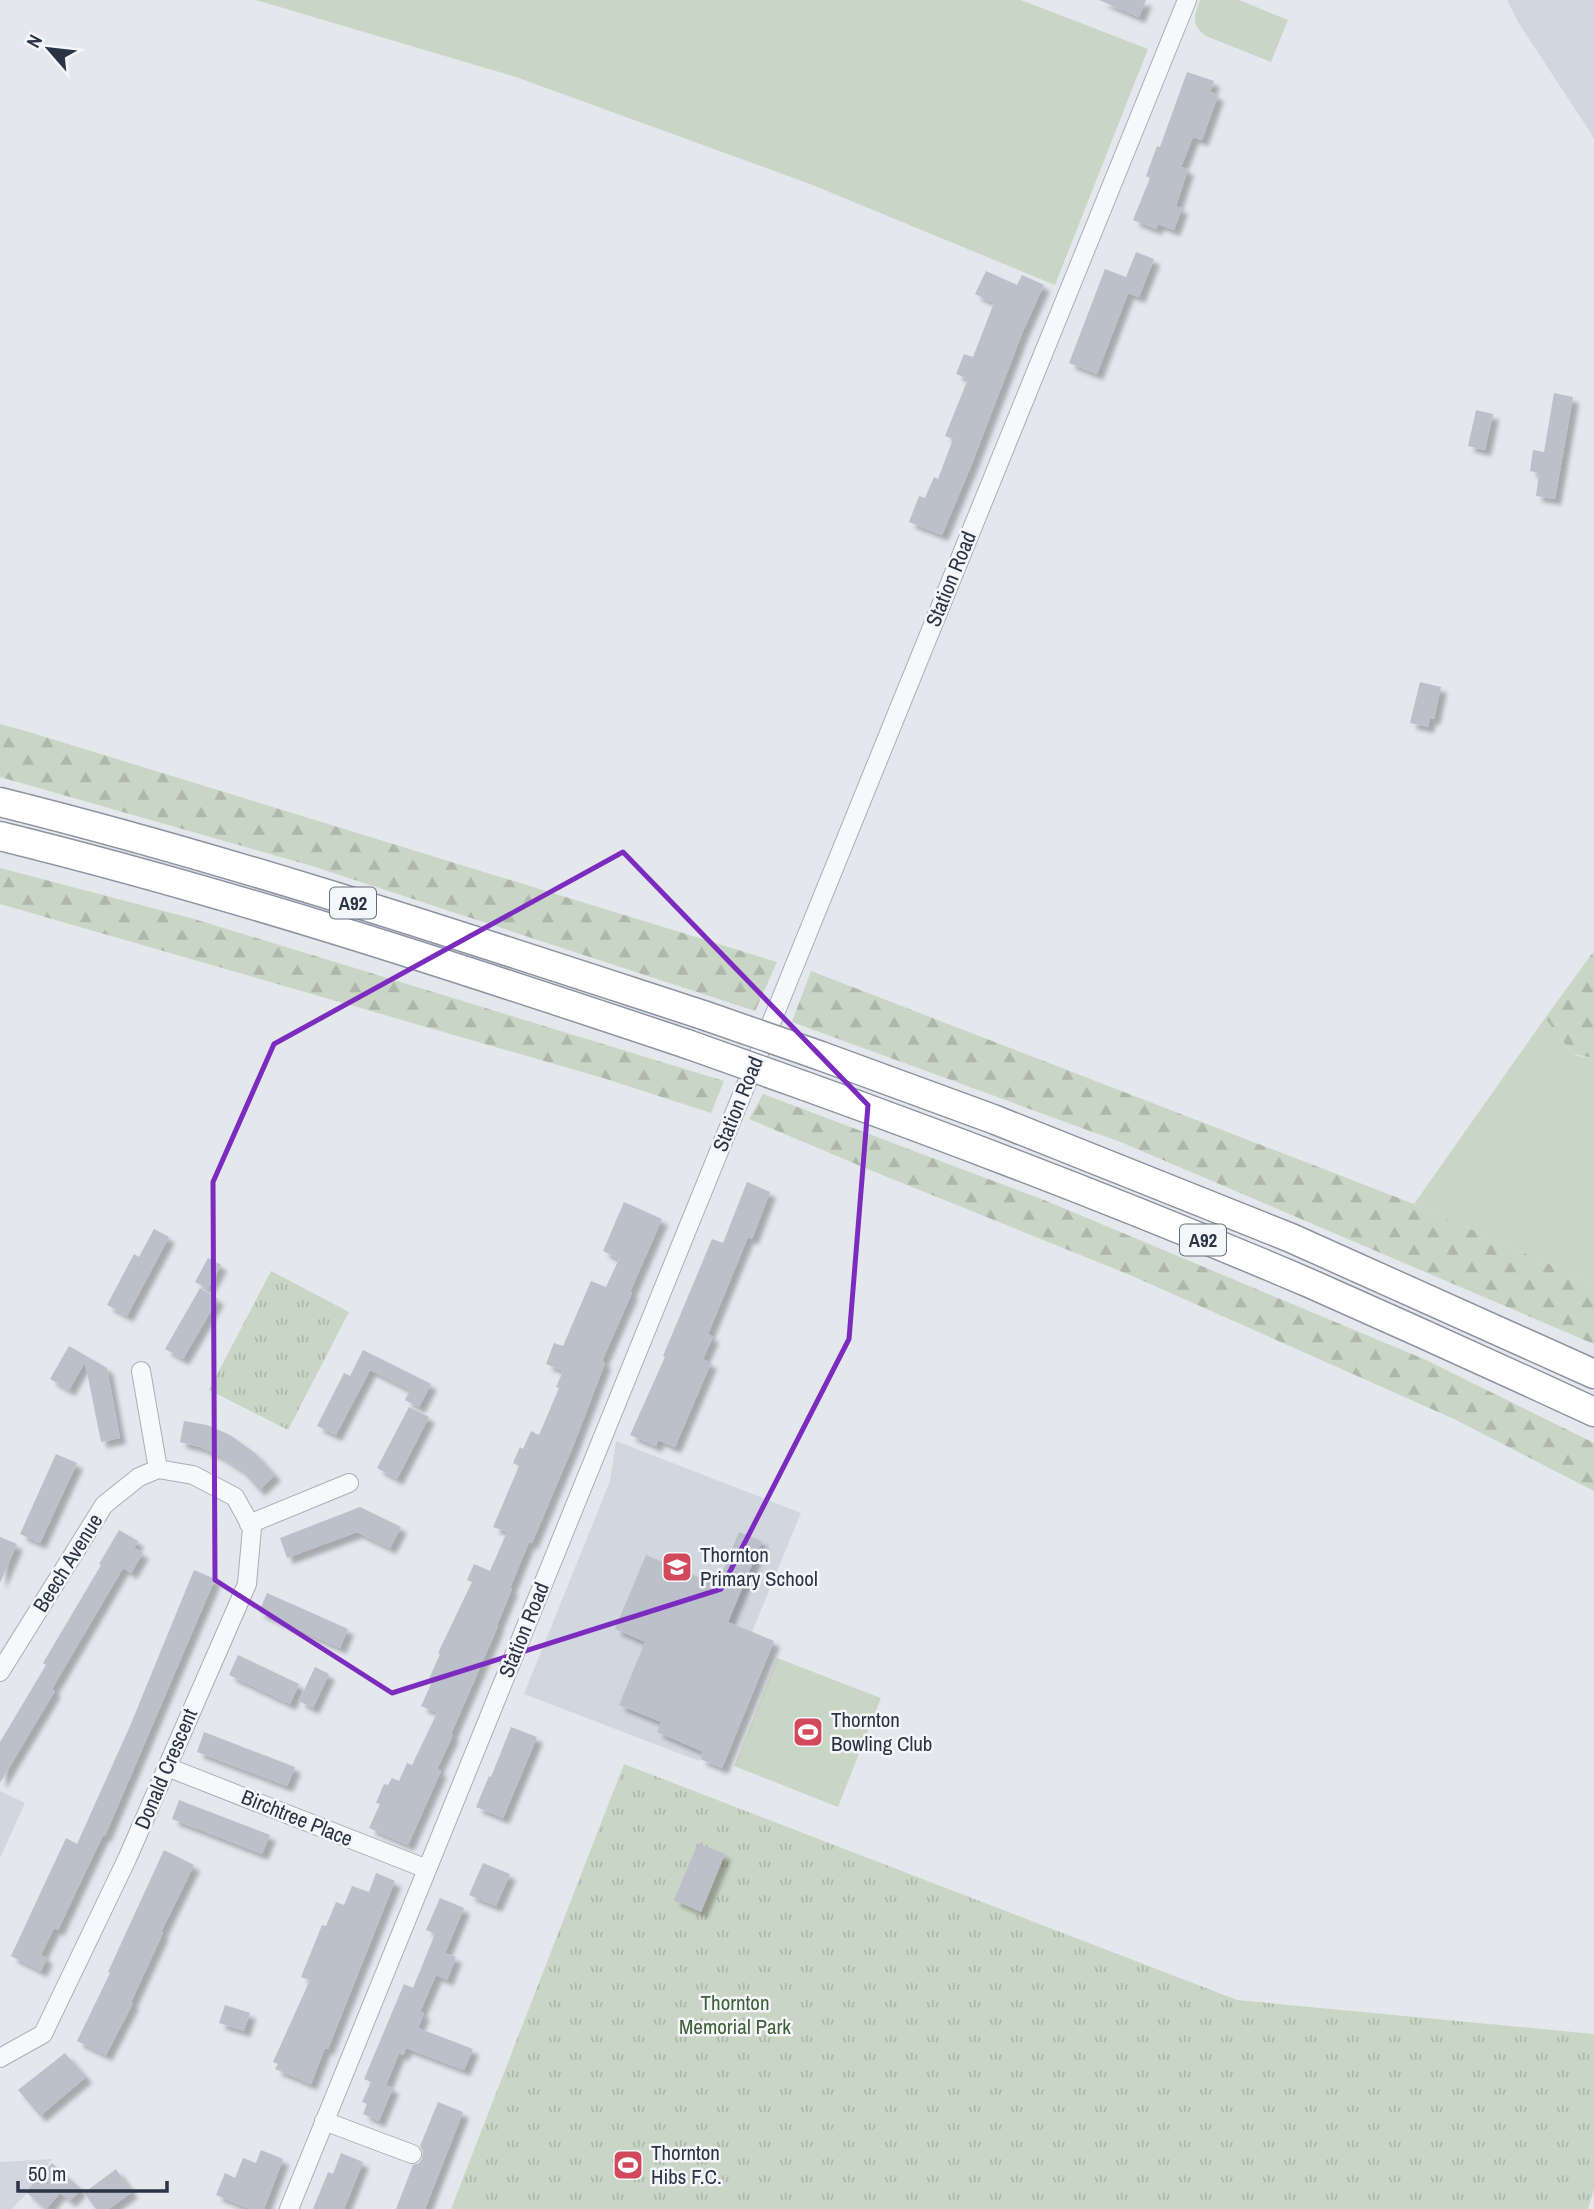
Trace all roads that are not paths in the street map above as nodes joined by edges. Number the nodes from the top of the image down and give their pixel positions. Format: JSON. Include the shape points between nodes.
{"nodes":[{"id":1,"x":1187,"y":0,"type":"edge"},
{"id":2,"x":0,"y":802,"type":"edge"},
{"id":3,"x":0,"y":836,"type":"edge"},
{"id":4,"x":141,"y":1371,"type":"dead end"},
{"id":5,"x":1594,"y":1374,"type":"edge"},
{"id":6,"x":1594,"y":1412,"type":"edge"},
{"id":7,"x":158,"y":1469,"type":"junction"},
{"id":8,"x":349,"y":1483,"type":"dead end"},
{"id":9,"x":250,"y":1524,"type":"junction"},
{"id":10,"x":0,"y":1672,"type":"edge"},
{"id":11,"x":167,"y":1767,"type":"junction"},
{"id":12,"x":426,"y":1869,"type":"junction"},
{"id":13,"x":0,"y":2058,"type":"edge"},
{"id":14,"x":324,"y":2120,"type":"junction"},
{"id":15,"x":412,"y":2154,"type":"dead end"},
{"id":16,"x":289,"y":2209,"type":"edge"}],
"edges":[{"from":1,"to":12,"type":"street","name":"Station Road"},
{"from":2,"to":5,"type":"highway","number":"A92","bridge":true,"via":[[118,831],[457,934],[821,1056],[1291,1238]]},
{"from":3,"to":6,"type":"highway","number":"A92","bridge":true,"via":[[105,862],[453,966],[924,1129],[1307,1282]]},
{"from":4,"to":7,"type":"street"},
{"from":7,"to":9,"type":"street","via":[[193,1475],[235,1497]]},
{"from":7,"to":10,"type":"street","name":"Beech Avenue","via":[[139,1477],[104,1505]]},
{"from":8,"to":9,"type":"street"},
{"from":9,"to":11,"type":"street","name":"Donald Crescent","via":[[247,1584]]},
{"from":11,"to":12,"type":"street","name":"Birchtree Place"},
{"from":11,"to":13,"type":"street","name":"Donald Crescent","via":[[43,2034]]},
{"from":12,"to":14,"type":"street","name":"Station Road"},
{"from":14,"to":15,"type":"street"},
{"from":14,"to":16,"type":"street","name":"Station Road"}]}
